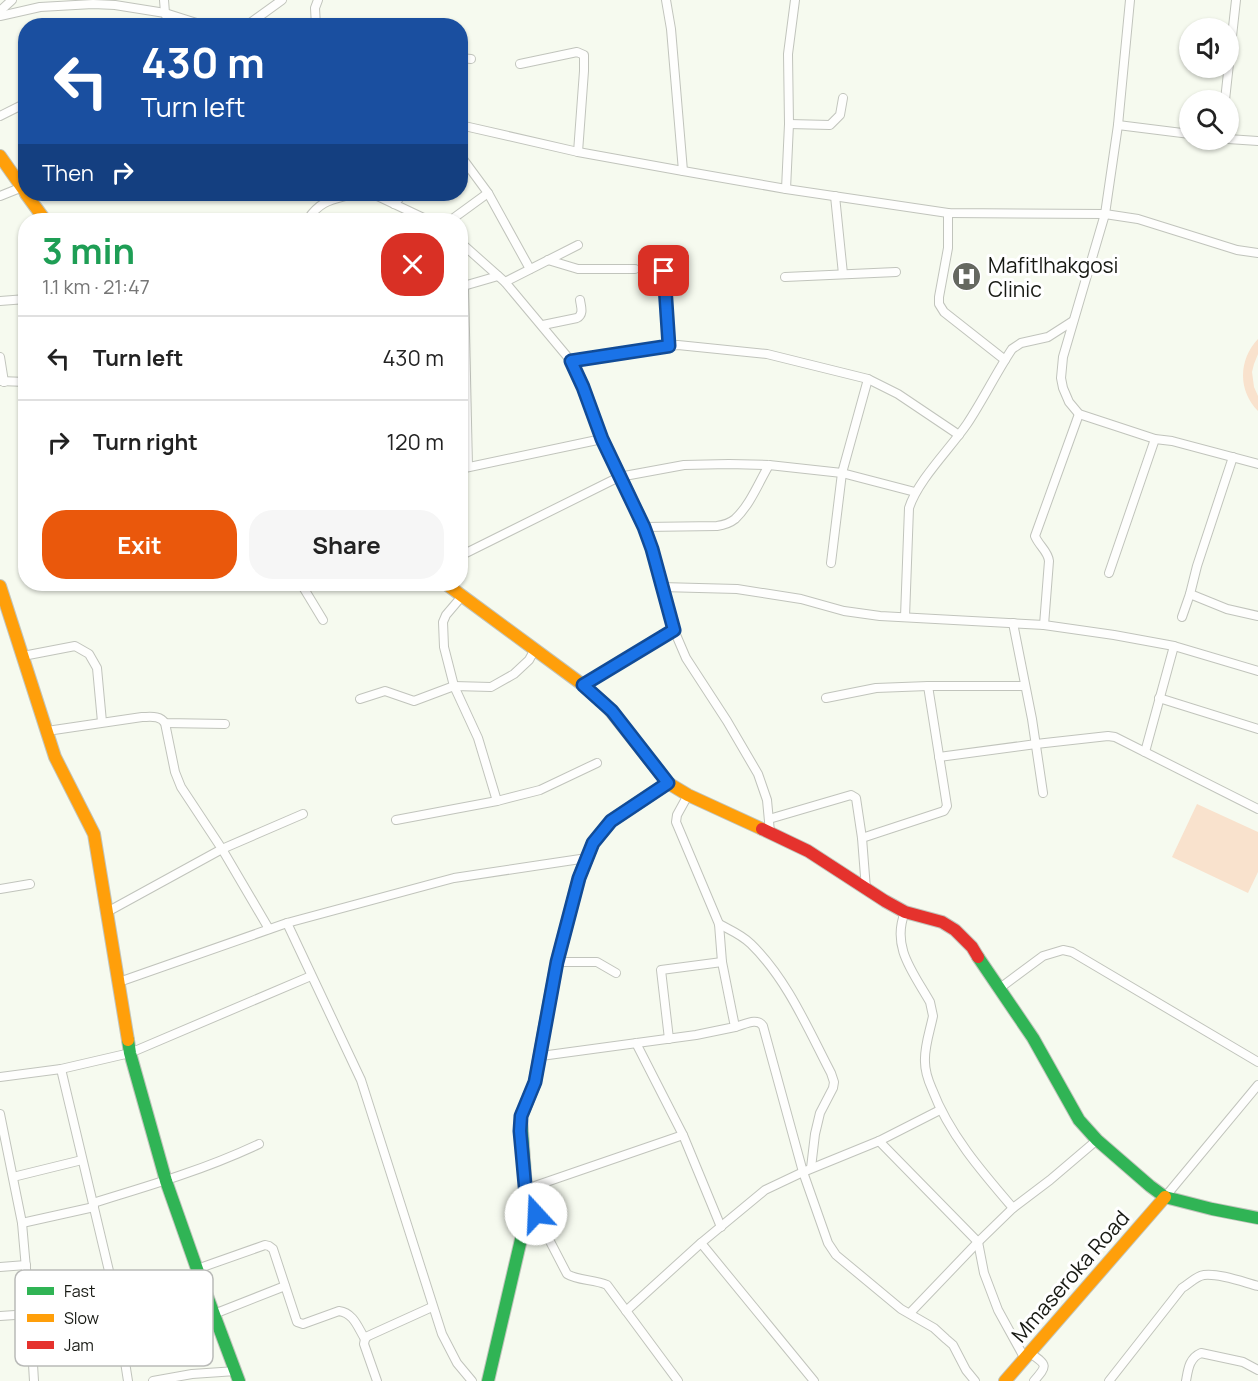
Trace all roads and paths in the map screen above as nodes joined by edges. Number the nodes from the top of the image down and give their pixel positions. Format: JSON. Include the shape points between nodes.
{"nodes":[{"id":1,"x":12,"y":0,"type":"edge"},
{"id":2,"x":164,"y":0,"type":"edge"},
{"id":3,"x":282,"y":0,"type":"edge"},
{"id":4,"x":666,"y":0,"type":"edge"},
{"id":5,"x":795,"y":0,"type":"edge"},
{"id":6,"x":1130,"y":0,"type":"edge"},
{"id":7,"x":1236,"y":0,"type":"edge"},
{"id":8,"x":314,"y":2,"type":"edge"},
{"id":9,"x":0,"y":11,"type":"edge"},
{"id":10,"x":165,"y":13,"type":"junction"},
{"id":11,"x":0,"y":16,"type":"edge"},
{"id":12,"x":167,"y":18,"type":"edge"},
{"id":13,"x":181,"y":18,"type":"edge"},
{"id":14,"x":257,"y":18,"type":"edge"},
{"id":15,"x":315,"y":18,"type":"edge"},
{"id":16,"x":468,"y":59,"type":"edge"},
{"id":17,"x":471,"y":59,"type":"dead end"},
{"id":18,"x":520,"y":64,"type":"dead end"},
{"id":19,"x":1226,"y":90,"type":"edge"},
{"id":20,"x":843,"y":98,"type":"dead end"},
{"id":21,"x":18,"y":107,"type":"edge"},
{"id":22,"x":0,"y":116,"type":"edge"},
{"id":23,"x":789,"y":124,"type":"junction"},
{"id":24,"x":1118,"y":125,"type":"junction"},
{"id":25,"x":468,"y":127,"type":"edge"},
{"id":26,"x":1179,"y":133,"type":"edge"},
{"id":27,"x":1239,"y":140,"type":"edge"},
{"id":28,"x":1258,"y":141,"type":"edge"},
{"id":29,"x":578,"y":152,"type":"junction"},
{"id":30,"x":0,"y":156,"type":"edge"},
{"id":31,"x":468,"y":166,"type":"edge"},
{"id":32,"x":683,"y":171,"type":"junction"},
{"id":33,"x":18,"y":180,"type":"edge"},
{"id":34,"x":786,"y":189,"type":"junction"},
{"id":35,"x":18,"y":192,"type":"edge"},
{"id":36,"x":488,"y":193,"type":"junction"},
{"id":37,"x":0,"y":196,"type":"edge"},
{"id":38,"x":835,"y":196,"type":"junction"},
{"id":39,"x":330,"y":201,"type":"edge"},
{"id":40,"x":388,"y":201,"type":"edge"},
{"id":41,"x":397,"y":201,"type":"edge"},
{"id":42,"x":394,"y":204,"type":"junction"},
{"id":43,"x":312,"y":213,"type":"edge"},
{"id":44,"x":413,"y":213,"type":"edge"},
{"id":45,"x":461,"y":213,"type":"edge"},
{"id":46,"x":948,"y":213,"type":"junction"},
{"id":47,"x":1105,"y":214,"type":"junction"},
{"id":48,"x":578,"y":245,"type":"dead end"},
{"id":49,"x":468,"y":249,"type":"edge"},
{"id":50,"x":1258,"y":253,"type":"edge"},
{"id":51,"x":548,"y":260,"type":"junction"},
{"id":52,"x":682,"y":267,"type":"dead end"},
{"id":53,"x":530,"y":269,"type":"junction"},
{"id":54,"x":635,"y":269,"type":"dead end"},
{"id":55,"x":896,"y":272,"type":"dead end"},
{"id":56,"x":843,"y":274,"type":"junction"},
{"id":57,"x":784,"y":277,"type":"dead end"},
{"id":58,"x":502,"y":279,"type":"junction"},
{"id":59,"x":468,"y":286,"type":"edge"},
{"id":60,"x":18,"y":299,"type":"edge"},
{"id":61,"x":580,"y":300,"type":"dead end"},
{"id":62,"x":0,"y":302,"type":"edge"},
{"id":63,"x":1073,"y":321,"type":"junction"},
{"id":64,"x":543,"y":326,"type":"junction"},
{"id":65,"x":669,"y":346,"type":"junction"},
{"id":66,"x":0,"y":357,"type":"edge"},
{"id":67,"x":1005,"y":360,"type":"junction"},
{"id":68,"x":571,"y":361,"type":"junction"},
{"id":69,"x":868,"y":379,"type":"junction"},
{"id":70,"x":2,"y":381,"type":"edge"},
{"id":71,"x":18,"y":382,"type":"edge"},
{"id":72,"x":1079,"y":414,"type":"junction"},
{"id":73,"x":959,"y":435,"type":"junction"},
{"id":74,"x":602,"y":439,"type":"junction"},
{"id":75,"x":1155,"y":439,"type":"junction"},
{"id":76,"x":1233,"y":457,"type":"junction"},
{"id":77,"x":1258,"y":464,"type":"edge"},
{"id":78,"x":769,"y":465,"type":"junction"},
{"id":79,"x":468,"y":467,"type":"edge"},
{"id":80,"x":842,"y":473,"type":"junction"},
{"id":81,"x":619,"y":477,"type":"junction"},
{"id":82,"x":915,"y":492,"type":"junction"},
{"id":83,"x":644,"y":527,"type":"junction"},
{"id":84,"x":468,"y":552,"type":"edge"},
{"id":85,"x":831,"y":563,"type":"dead end"},
{"id":86,"x":1109,"y":573,"type":"dead end"},
{"id":87,"x":0,"y":586,"type":"edge"},
{"id":88,"x":661,"y":586,"type":"junction"},
{"id":89,"x":305,"y":591,"type":"edge"},
{"id":90,"x":456,"y":591,"type":"edge"},
{"id":91,"x":1190,"y":594,"type":"junction"},
{"id":92,"x":463,"y":596,"type":"junction"},
{"id":93,"x":1258,"y":616,"type":"edge"},
{"id":94,"x":1182,"y":617,"type":"dead end"},
{"id":95,"x":905,"y":618,"type":"junction"},
{"id":96,"x":323,"y":620,"type":"dead end"},
{"id":97,"x":1013,"y":623,"type":"junction"},
{"id":98,"x":1044,"y":625,"type":"junction"},
{"id":99,"x":674,"y":630,"type":"junction"},
{"id":100,"x":1174,"y":646,"type":"junction"},
{"id":101,"x":535,"y":649,"type":"junction"},
{"id":102,"x":23,"y":657,"type":"junction"},
{"id":103,"x":1258,"y":671,"type":"edge"},
{"id":104,"x":583,"y":685,"type":"junction"},
{"id":105,"x":454,"y":686,"type":"junction"},
{"id":106,"x":928,"y":686,"type":"junction"},
{"id":107,"x":1025,"y":686,"type":"junction"},
{"id":108,"x":826,"y":698,"type":"dead end"},
{"id":109,"x":1160,"y":698,"type":"junction"},
{"id":110,"x":360,"y":699,"type":"dead end"},
{"id":111,"x":102,"y":722,"type":"junction"},
{"id":112,"x":165,"y":723,"type":"junction"},
{"id":113,"x":225,"y":724,"type":"dead end"},
{"id":114,"x":1258,"y":729,"type":"edge"},
{"id":115,"x":47,"y":731,"type":"junction"},
{"id":116,"x":1036,"y":744,"type":"junction"},
{"id":117,"x":1145,"y":752,"type":"junction"},
{"id":118,"x":939,"y":757,"type":"junction"},
{"id":119,"x":597,"y":763,"type":"dead end"},
{"id":120,"x":668,"y":783,"type":"junction"},
{"id":121,"x":1043,"y":793,"type":"dead end"},
{"id":122,"x":688,"y":795,"type":"junction"},
{"id":123,"x":497,"y":801,"type":"junction"},
{"id":124,"x":1258,"y":809,"type":"edge"},
{"id":125,"x":303,"y":814,"type":"dead end"},
{"id":126,"x":396,"y":820,"type":"dead end"},
{"id":127,"x":770,"y":826,"type":"junction"},
{"id":128,"x":862,"y":838,"type":"junction"},
{"id":129,"x":222,"y":849,"type":"junction"},
{"id":130,"x":587,"y":858,"type":"junction"},
{"id":131,"x":30,"y":884,"type":"dead end"},
{"id":132,"x":0,"y":889,"type":"edge"},
{"id":133,"x":866,"y":889,"type":"junction"},
{"id":134,"x":107,"y":912,"type":"junction"},
{"id":135,"x":905,"y":912,"type":"junction"},
{"id":136,"x":286,"y":923,"type":"junction"},
{"id":137,"x":719,"y":924,"type":"junction"},
{"id":138,"x":269,"y":929,"type":"junction"},
{"id":139,"x":557,"y":962,"type":"junction"},
{"id":140,"x":722,"y":962,"type":"junction"},
{"id":141,"x":616,"y":973,"type":"dead end"},
{"id":142,"x":311,"y":976,"type":"junction"},
{"id":143,"x":119,"y":982,"type":"junction"},
{"id":144,"x":1000,"y":988,"type":"junction"},
{"id":145,"x":735,"y":1027,"type":"junction"},
{"id":146,"x":669,"y":1039,"type":"junction"},
{"id":147,"x":636,"y":1043,"type":"junction"},
{"id":148,"x":130,"y":1053,"type":"junction"},
{"id":149,"x":541,"y":1056,"type":"junction"},
{"id":150,"x":1258,"y":1062,"type":"edge"},
{"id":151,"x":61,"y":1069,"type":"junction"},
{"id":152,"x":0,"y":1077,"type":"edge"},
{"id":153,"x":1258,"y":1085,"type":"edge"},
{"id":154,"x":940,"y":1110,"type":"junction"},
{"id":155,"x":0,"y":1114,"type":"edge"},
{"id":156,"x":683,"y":1134,"type":"junction"},
{"id":157,"x":1097,"y":1140,"type":"junction"},
{"id":158,"x":879,"y":1141,"type":"junction"},
{"id":159,"x":260,"y":1144,"type":"dead end"},
{"id":160,"x":82,"y":1160,"type":"junction"},
{"id":161,"x":807,"y":1170,"type":"junction"},
{"id":162,"x":13,"y":1177,"type":"junction"},
{"id":163,"x":166,"y":1181,"type":"junction"},
{"id":164,"x":526,"y":1193,"type":"junction"},
{"id":165,"x":1165,"y":1197,"type":"junction"},
{"id":166,"x":93,"y":1205,"type":"junction"},
{"id":167,"x":1012,"y":1208,"type":"junction"},
{"id":168,"x":1258,"y":1218,"type":"edge"},
{"id":169,"x":22,"y":1223,"type":"junction"},
{"id":170,"x":721,"y":1227,"type":"junction"},
{"id":171,"x":978,"y":1242,"type":"junction"},
{"id":172,"x":701,"y":1243,"type":"junction"},
{"id":173,"x":26,"y":1265,"type":"junction"},
{"id":174,"x":0,"y":1267,"type":"edge"},
{"id":175,"x":197,"y":1269,"type":"joint"},
{"id":176,"x":26,"y":1270,"type":"edge"},
{"id":177,"x":109,"y":1270,"type":"edge"},
{"id":178,"x":285,"y":1286,"type":"junction"},
{"id":179,"x":1258,"y":1286,"type":"edge"},
{"id":180,"x":432,"y":1307,"type":"junction"},
{"id":181,"x":626,"y":1311,"type":"junction"},
{"id":182,"x":214,"y":1314,"type":"joint"},
{"id":183,"x":910,"y":1314,"type":"junction"},
{"id":184,"x":15,"y":1315,"type":"edge"},
{"id":185,"x":0,"y":1316,"type":"edge"},
{"id":186,"x":365,"y":1339,"type":"junction"},
{"id":187,"x":1027,"y":1356,"type":"junction"},
{"id":188,"x":33,"y":1366,"type":"edge"},
{"id":189,"x":126,"y":1366,"type":"edge"},
{"id":190,"x":1258,"y":1370,"type":"edge"},
{"id":191,"x":238,"y":1376,"type":"edge"},
{"id":192,"x":34,"y":1381,"type":"edge"},
{"id":193,"x":128,"y":1381,"type":"edge"},
{"id":194,"x":153,"y":1381,"type":"edge"},
{"id":195,"x":377,"y":1381,"type":"edge"},
{"id":196,"x":472,"y":1381,"type":"edge"},
{"id":197,"x":488,"y":1381,"type":"edge"},
{"id":198,"x":678,"y":1381,"type":"edge"},
{"id":199,"x":814,"y":1381,"type":"edge"},
{"id":200,"x":975,"y":1381,"type":"edge"},
{"id":201,"x":1005,"y":1381,"type":"edge"},
{"id":202,"x":1034,"y":1381,"type":"edge"},
{"id":203,"x":1109,"y":1381,"type":"edge"},
{"id":204,"x":1186,"y":1381,"type":"edge"}],
"edges":[{"from":1,"to":9,"type":"street"},
{"from":2,"to":10,"type":"street"},
{"from":3,"to":14,"type":"street"},
{"from":4,"to":32,"type":"street","via":[[672,29]]},
{"from":5,"to":23,"type":"street","via":[[788,54]]},
{"from":6,"to":24,"type":"street"},
{"from":7,"to":19,"type":"street"},
{"from":8,"to":15,"type":"street"},
{"from":10,"to":11,"type":"street","via":[[93,4],[40,7]]},
{"from":10,"to":12,"type":"street"},
{"from":10,"to":13,"type":"street"},
{"from":16,"to":17,"type":"street"},
{"from":18,"to":29,"type":"street","via":[[577,52],[584,56]]},
{"from":20,"to":23,"type":"street","via":[[840,115],[830,125]]},
{"from":21,"to":22,"type":"street"},
{"from":23,"to":34,"type":"street"},
{"from":24,"to":26,"type":"street"},
{"from":24,"to":47,"type":"street"},
{"from":25,"to":29,"type":"street"},
{"from":27,"to":28,"type":"street"},
{"from":29,"to":32,"type":"street"},
{"from":30,"to":33,"type":"street"},
{"from":31,"to":36,"type":"street"},
{"from":32,"to":34,"type":"street"},
{"from":34,"to":38,"type":"street"},
{"from":35,"to":37,"type":"street"},
{"from":36,"to":45,"type":"street"},
{"from":36,"to":53,"type":"street"},
{"from":38,"to":46,"type":"street"},
{"from":38,"to":56,"type":"street"},
{"from":39,"to":43,"type":"street","via":[[320,204]]},
{"from":40,"to":42,"type":"street"},
{"from":41,"to":42,"type":"street"},
{"from":42,"to":44,"type":"street"},
{"from":46,"to":47,"type":"street"},
{"from":46,"to":67,"type":"street","via":[[948,248],[939,304]]},
{"from":47,"to":50,"type":"street","via":[[1138,219]]},
{"from":47,"to":63,"type":"street"},
{"from":48,"to":51,"type":"street"},
{"from":49,"to":58,"type":"street"},
{"from":51,"to":53,"type":"street"},
{"from":51,"to":54,"type":"street","via":[[578,269]]},
{"from":52,"to":65,"type":"street","via":[[664,271]]},
{"from":53,"to":58,"type":"street"},
{"from":55,"to":56,"type":"street"},
{"from":56,"to":57,"type":"street"},
{"from":58,"to":59,"type":"street"},
{"from":58,"to":64,"type":"street"},
{"from":60,"to":62,"type":"street"},
{"from":61,"to":64,"type":"street","via":[[581,316]]},
{"from":63,"to":67,"type":"street","via":[[1048,336],[1012,349]]},
{"from":63,"to":72,"type":"street","via":[[1061,378],[1069,402]]},
{"from":64,"to":68,"type":"street"},
{"from":65,"to":68,"type":"street"},
{"from":65,"to":69,"type":"street","via":[[767,354]]},
{"from":66,"to":70,"type":"street"},
{"from":67,"to":73,"type":"street"},
{"from":68,"to":74,"type":"street"},
{"from":69,"to":73,"type":"street"},
{"from":69,"to":80,"type":"street"},
{"from":70,"to":71,"type":"street"},
{"from":72,"to":75,"type":"street"},
{"from":72,"to":98,"type":"street","via":[[1035,536],[1049,556]]},
{"from":73,"to":82,"type":"street"},
{"from":74,"to":79,"type":"street"},
{"from":74,"to":81,"type":"street"},
{"from":75,"to":76,"type":"street"},
{"from":75,"to":86,"type":"street"},
{"from":76,"to":77,"type":"street"},
{"from":76,"to":91,"type":"street"},
{"from":78,"to":80,"type":"street"},
{"from":78,"to":81,"type":"street","via":[[684,465]]},
{"from":78,"to":83,"type":"street","via":[[746,506],[727,524]]},
{"from":80,"to":82,"type":"street"},
{"from":80,"to":85,"type":"street"},
{"from":81,"to":83,"type":"street"},
{"from":81,"to":84,"type":"street"},
{"from":82,"to":95,"type":"street","via":[[909,508]]},
{"from":83,"to":88,"type":"street"},
{"from":87,"to":102,"type":"street"},
{"from":88,"to":95,"type":"street","via":[[737,589],[801,599],[844,611]]},
{"from":88,"to":99,"type":"street"},
{"from":89,"to":96,"type":"street"},
{"from":90,"to":92,"type":"street"},
{"from":91,"to":93,"type":"street"},
{"from":91,"to":94,"type":"street"},
{"from":92,"to":101,"type":"street"},
{"from":92,"to":105,"type":"street","via":[[443,622],[444,646]]},
{"from":95,"to":97,"type":"street"},
{"from":97,"to":98,"type":"street"},
{"from":97,"to":107,"type":"street"},
{"from":98,"to":100,"type":"street"},
{"from":99,"to":104,"type":"street"},
{"from":99,"to":127,"type":"street","via":[[686,658],[758,774]]},
{"from":100,"to":103,"type":"street"},
{"from":100,"to":109,"type":"street"},
{"from":101,"to":104,"type":"street"},
{"from":101,"to":105,"type":"street","via":[[514,674],[491,687]]},
{"from":102,"to":111,"type":"street","via":[[75,646],[89,654],[98,668]]},
{"from":102,"to":115,"type":"street"},
{"from":104,"to":120,"type":"street","via":[[612,711]]},
{"from":105,"to":110,"type":"street","via":[[414,701],[385,691]]},
{"from":105,"to":123,"type":"street","via":[[478,738]]},
{"from":106,"to":107,"type":"street"},
{"from":106,"to":108,"type":"street","via":[[876,688]]},
{"from":106,"to":118,"type":"street"},
{"from":107,"to":116,"type":"street"},
{"from":109,"to":114,"type":"street"},
{"from":109,"to":117,"type":"street"},
{"from":111,"to":112,"type":"street","via":[[157,717]]},
{"from":111,"to":115,"type":"street"},
{"from":112,"to":113,"type":"street"},
{"from":112,"to":129,"type":"street","via":[[181,787]]},
{"from":115,"to":134,"type":"street","via":[[94,834]]},
{"from":116,"to":117,"type":"street","via":[[1108,736]]},
{"from":116,"to":118,"type":"street"},
{"from":116,"to":121,"type":"street"},
{"from":117,"to":124,"type":"street"},
{"from":118,"to":128,"type":"street","via":[[947,806],[944,811]]},
{"from":119,"to":123,"type":"street","via":[[540,790]]},
{"from":120,"to":122,"type":"street"},
{"from":120,"to":130,"type":"street","via":[[611,821],[593,843]]},
{"from":122,"to":127,"type":"street"},
{"from":122,"to":137,"type":"street","via":[[676,822]]},
{"from":123,"to":126,"type":"street"},
{"from":125,"to":129,"type":"street"},
{"from":127,"to":128,"type":"street","via":[[853,795]]},
{"from":127,"to":133,"type":"street"},
{"from":128,"to":133,"type":"street"},
{"from":129,"to":134,"type":"street"},
{"from":129,"to":138,"type":"street"},
{"from":130,"to":136,"type":"street","via":[[454,878]]},
{"from":130,"to":139,"type":"street"},
{"from":131,"to":132,"type":"street"},
{"from":133,"to":135,"type":"street"},
{"from":134,"to":143,"type":"street"},
{"from":135,"to":144,"type":"street","via":[[942,922],[955,930],[972,946]]},
{"from":135,"to":154,"type":"street","via":[[900,944],[933,1010],[925,1063]]},
{"from":136,"to":138,"type":"street"},
{"from":136,"to":142,"type":"street"},
{"from":137,"to":140,"type":"street"},
{"from":137,"to":161,"type":"street","via":[[750,943],[765,961],[787,991],[831,1073],[833,1088],[820,1113]]},
{"from":138,"to":143,"type":"street"},
{"from":139,"to":141,"type":"street","via":[[597,962]]},
{"from":139,"to":149,"type":"street"},
{"from":140,"to":145,"type":"street"},
{"from":140,"to":146,"type":"street","via":[[662,970]]},
{"from":142,"to":148,"type":"street"},
{"from":142,"to":180,"type":"street","via":[[361,1080]]},
{"from":143,"to":148,"type":"street"},
{"from":144,"to":150,"type":"street","via":[[1043,956],[1063,950],[1072,952]]},
{"from":144,"to":157,"type":"street","via":[[1079,1120]]},
{"from":145,"to":146,"type":"street"},
{"from":145,"to":161,"type":"street","via":[[757,1021],[764,1026]]},
{"from":146,"to":147,"type":"street"},
{"from":147,"to":149,"type":"street"},
{"from":147,"to":156,"type":"street"},
{"from":148,"to":151,"type":"street"},
{"from":148,"to":163,"type":"street"},
{"from":149,"to":164,"type":"street","via":[[521,1116]]},
{"from":151,"to":152,"type":"street"},
{"from":151,"to":160,"type":"street"},
{"from":153,"to":165,"type":"street"},
{"from":154,"to":158,"type":"street"},
{"from":154,"to":167,"type":"street"},
{"from":155,"to":162,"type":"street"},
{"from":156,"to":164,"type":"street"},
{"from":156,"to":170,"type":"street"},
{"from":157,"to":165,"type":"street"},
{"from":157,"to":167,"type":"street"},
{"from":158,"to":161,"type":"street"},
{"from":158,"to":171,"type":"street"},
{"from":159,"to":163,"type":"street"},
{"from":160,"to":162,"type":"street"},
{"from":160,"to":166,"type":"street"},
{"from":161,"to":170,"type":"street","via":[[765,1190]]},
{"from":161,"to":183,"type":"street","via":[[831,1249]]},
{"from":162,"to":169,"type":"street"},
{"from":163,"to":166,"type":"street"},
{"from":163,"to":175,"type":"street"},
{"from":164,"to":181,"type":"street","via":[[567,1274],[607,1285]]},
{"from":164,"to":197,"type":"street","via":[[526,1218]]},
{"from":165,"to":168,"type":"street"},
{"from":165,"to":187,"type":"street","name":"Mmaseroka Road"},
{"from":166,"to":169,"type":"street"},
{"from":166,"to":177,"type":"street"},
{"from":167,"to":171,"type":"street"},
{"from":169,"to":173,"type":"street"},
{"from":170,"to":172,"type":"street"},
{"from":171,"to":183,"type":"street"},
{"from":171,"to":187,"type":"street","via":[[991,1294]]},
{"from":172,"to":181,"type":"street"},
{"from":172,"to":199,"type":"street"},
{"from":173,"to":174,"type":"street"},
{"from":173,"to":176,"type":"street"},
{"from":175,"to":178,"type":"street","via":[[267,1245],[273,1249]]},
{"from":178,"to":182,"type":"street"},
{"from":178,"to":186,"type":"street","via":[[299,1323],[342,1311],[352,1316]]},
{"from":179,"to":203,"type":"street","via":[[1214,1275],[1193,1280],[1182,1288]]},
{"from":180,"to":186,"type":"street"},
{"from":180,"to":196,"type":"street","via":[[449,1349]]},
{"from":181,"to":198,"type":"street"},
{"from":182,"to":191,"type":"street"},
{"from":183,"to":200,"type":"street","via":[[946,1339]]},
{"from":184,"to":185,"type":"street"},
{"from":186,"to":195,"type":"street"},
{"from":187,"to":201,"type":"street","name":"Mmaseroka Road"},
{"from":187,"to":202,"type":"street","via":[[1044,1362],[1044,1370]]},
{"from":188,"to":192,"type":"street"},
{"from":189,"to":193,"type":"street"},
{"from":190,"to":204,"type":"street","via":[[1243,1362],[1201,1353],[1191,1361]]},
{"from":191,"to":194,"type":"street","via":[[192,1374]]}]}
